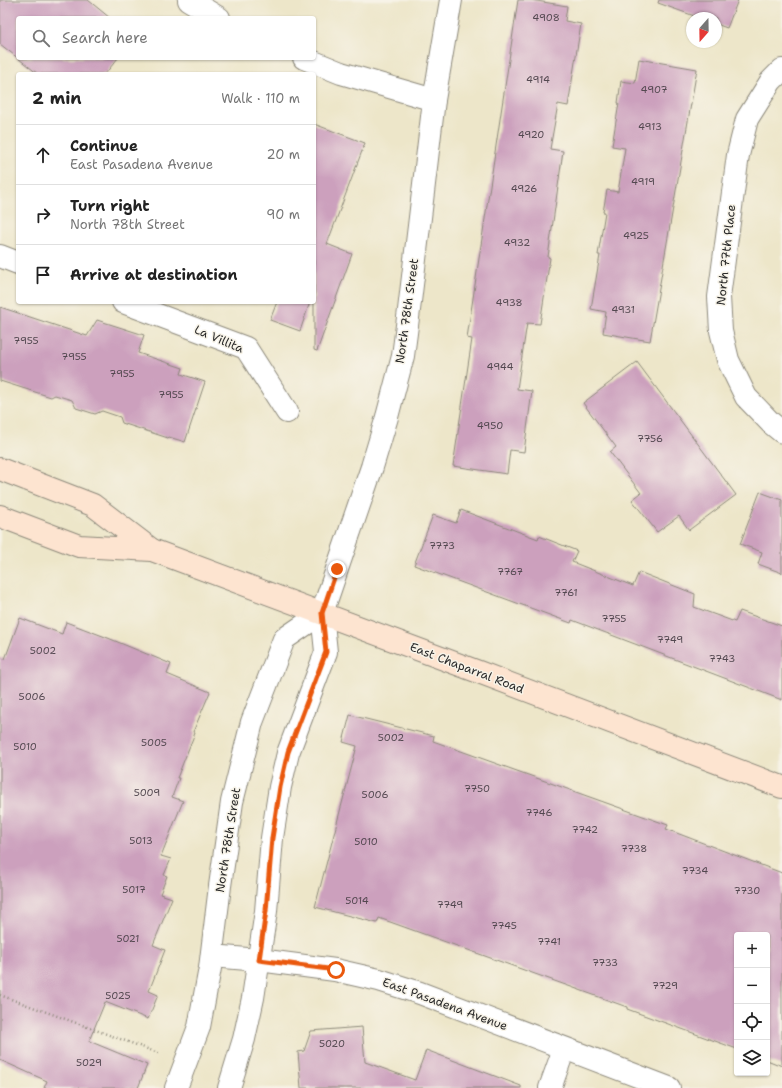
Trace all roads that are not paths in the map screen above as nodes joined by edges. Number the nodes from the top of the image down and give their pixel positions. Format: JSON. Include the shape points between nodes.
{"nodes":[{"id":1,"x":189,"y":0,"type":"edge"},
{"id":2,"x":451,"y":0,"type":"edge"},
{"id":3,"x":216,"y":16,"type":"edge"},
{"id":4,"x":309,"y":60,"type":"edge"},
{"id":5,"x":782,"y":70,"type":"edge"},
{"id":6,"x":434,"y":100,"type":"junction"},
{"id":7,"x":0,"y":256,"type":"edge"},
{"id":8,"x":16,"y":262,"type":"edge"},
{"id":9,"x":128,"y":304,"type":"edge"},
{"id":10,"x":287,"y":412,"type":"dead end"},
{"id":11,"x":782,"y":432,"type":"edge"},
{"id":12,"x":0,"y":470,"type":"edge"},
{"id":13,"x":0,"y":516,"type":"edge"},
{"id":14,"x":152,"y":550,"type":"junction"},
{"id":15,"x":322,"y":613,"type":"junction"},
{"id":16,"x":782,"y":787,"type":"edge"},
{"id":17,"x":212,"y":956,"type":"junction"},
{"id":18,"x":259,"y":960,"type":"junction"},
{"id":19,"x":564,"y":1049,"type":"junction"},
{"id":20,"x":176,"y":1088,"type":"edge"},
{"id":21,"x":229,"y":1088,"type":"edge"},
{"id":22,"x":550,"y":1088,"type":"edge"},
{"id":23,"x":669,"y":1088,"type":"edge"}],
"edges":[{"from":1,"to":3,"type":"street"},
{"from":2,"to":6,"type":"street","name":"North 78th Street"},
{"from":4,"to":6,"type":"street","via":[[341,73]]},
{"from":5,"to":11,"type":"street","name":"North 77th Place","via":[[771,81],[747,119],[738,155],[720,297],[721,331],[728,360],[746,397]]},
{"from":6,"to":15,"type":"street","name":"North 78th Street","via":[[403,356],[372,467]]},
{"from":7,"to":8,"type":"street"},
{"from":9,"to":10,"type":"street","name":"La Villita","via":[[246,348]]},
{"from":12,"to":14,"type":"main road","name":"East Chaparral Road","via":[[93,506]]},
{"from":13,"to":14,"type":"main road","name":"East Chaparral Road","via":[[79,546]]},
{"from":14,"to":15,"type":"main road","name":"East Chaparral Road"},
{"from":15,"to":16,"type":"main road","name":"East Chaparral Road"},
{"from":15,"to":17,"type":"street","name":"North 78th Street","via":[[284,639],[252,722],[232,802]]},
{"from":15,"to":18,"type":"street","name":"North 78th Street","via":[[326,652],[288,752],[280,787]]},
{"from":17,"to":18,"type":"street","name":"East Pasadena Avenue"},
{"from":17,"to":20,"type":"street","name":"North 78th Street","via":[[199,1027]]},
{"from":18,"to":19,"type":"street","name":"East Pasadena Avenue","via":[[336,970],[379,980],[420,993]]},
{"from":18,"to":21,"type":"street","name":"North 78th Street","via":[[247,1025]]},
{"from":19,"to":22,"type":"street"},
{"from":19,"to":23,"type":"street","name":"East Pasadena Avenue"}]}
